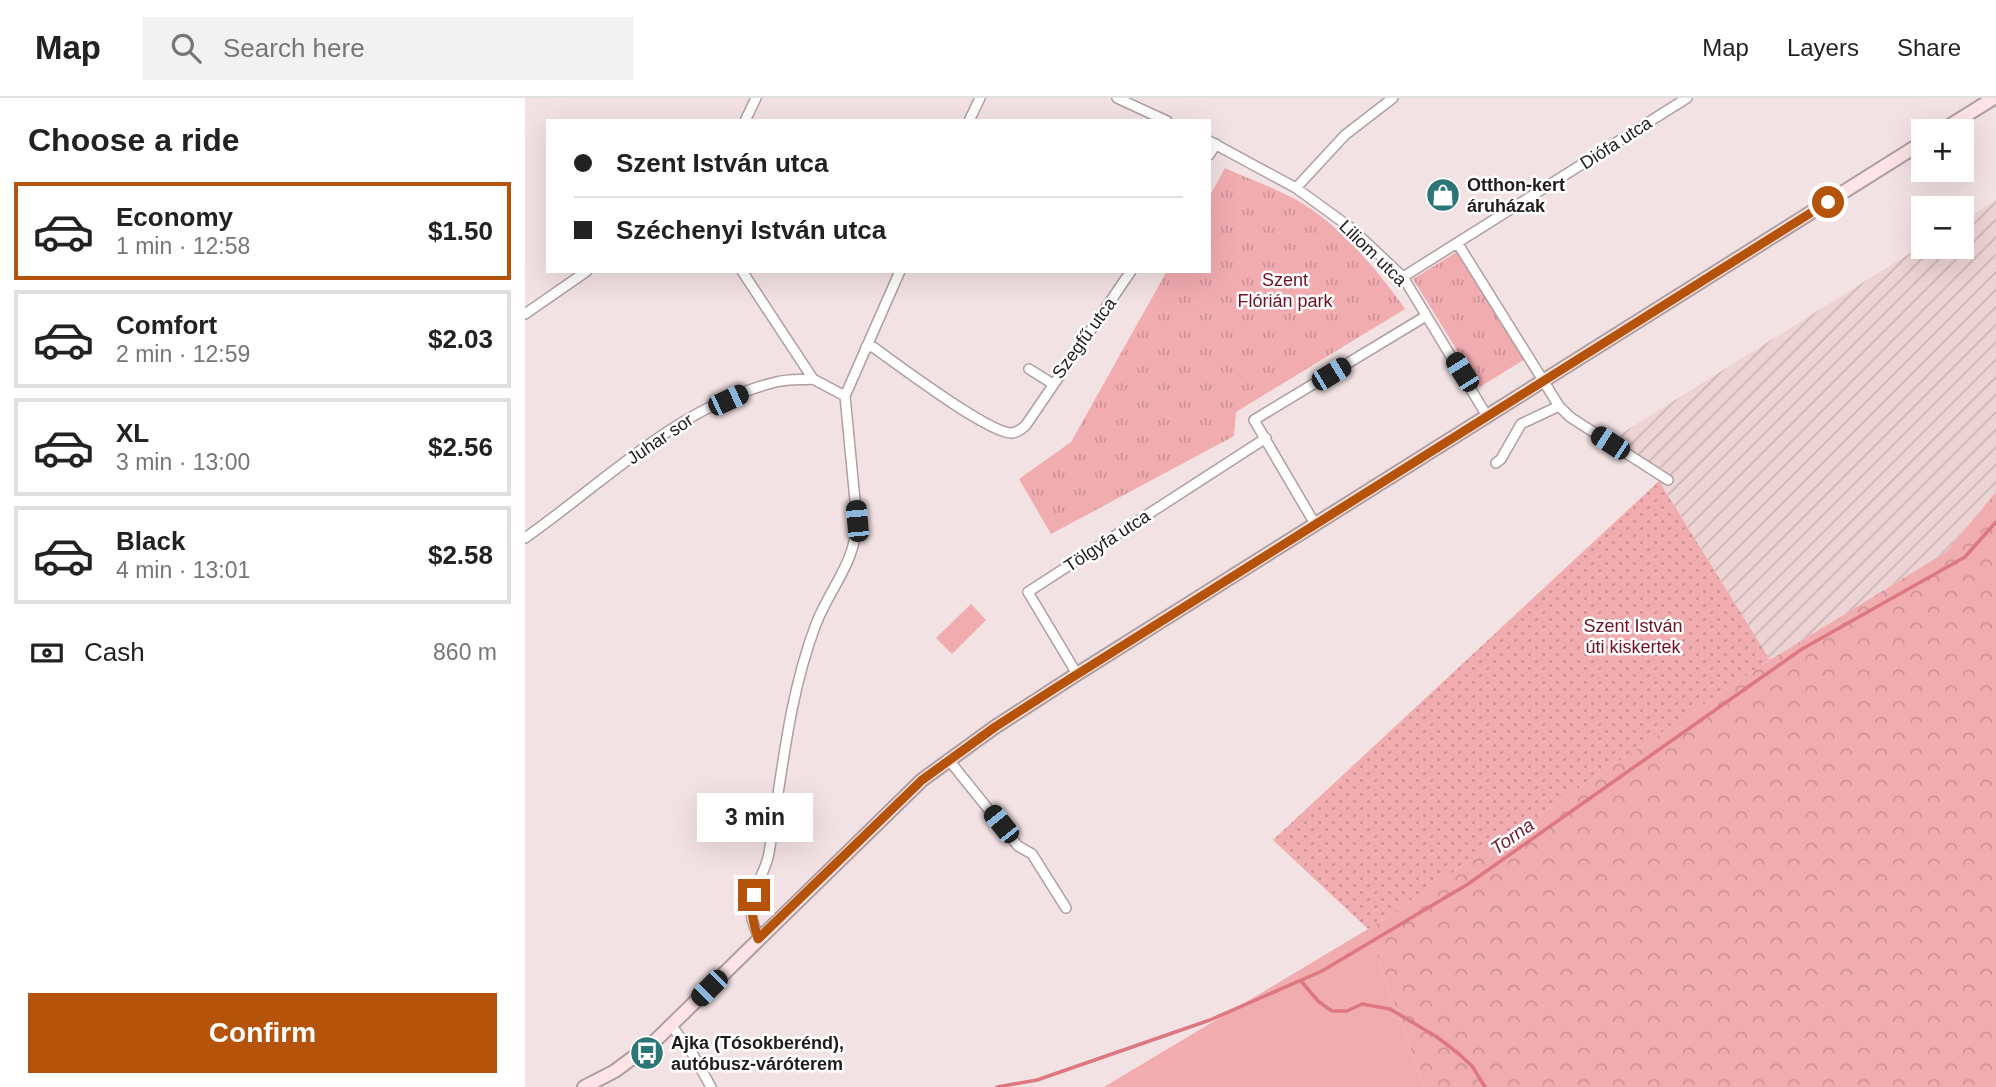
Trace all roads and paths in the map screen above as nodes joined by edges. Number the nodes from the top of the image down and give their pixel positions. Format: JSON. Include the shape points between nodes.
{"nodes":[{"id":1,"x":756,"y":98,"type":"edge"},
{"id":2,"x":979,"y":98,"type":"edge"},
{"id":3,"x":1117,"y":98,"type":"edge"},
{"id":4,"x":1392,"y":98,"type":"edge"},
{"id":5,"x":1687,"y":98,"type":"edge"},
{"id":6,"x":1994,"y":98,"type":"edge"},
{"id":7,"x":1134,"y":101,"type":"edge"},
{"id":8,"x":746,"y":119,"type":"edge"},
{"id":9,"x":970,"y":119,"type":"edge"},
{"id":10,"x":1164,"y":119,"type":"edge"},
{"id":11,"x":1960,"y":119,"type":"edge"},
{"id":12,"x":1213,"y":143,"type":"edge"},
{"id":13,"x":1911,"y":150,"type":"edge"},
{"id":14,"x":1296,"y":188,"type":"junction"},
{"id":15,"x":1458,"y":244,"type":"junction"},
{"id":16,"x":584,"y":273,"type":"edge"},
{"id":17,"x":743,"y":273,"type":"edge"},
{"id":18,"x":900,"y":273,"type":"edge"},
{"id":19,"x":1130,"y":273,"type":"edge"},
{"id":20,"x":1403,"y":277,"type":"junction"},
{"id":21,"x":525,"y":314,"type":"edge"},
{"id":22,"x":1426,"y":316,"type":"junction"},
{"id":23,"x":866,"y":347,"type":"junction"},
{"id":24,"x":1029,"y":369,"type":"dead end"},
{"id":25,"x":813,"y":379,"type":"junction"},
{"id":26,"x":1542,"y":381,"type":"junction"},
{"id":27,"x":1053,"y":384,"type":"junction"},
{"id":28,"x":845,"y":396,"type":"junction"},
{"id":29,"x":1559,"y":405,"type":"junction"},
{"id":30,"x":1487,"y":416,"type":"junction"},
{"id":31,"x":1266,"y":438,"type":"junction"},
{"id":32,"x":1496,"y":463,"type":"dead end"},
{"id":33,"x":1668,"y":480,"type":"dead end"},
{"id":34,"x":1315,"y":524,"type":"junction"},
{"id":35,"x":525,"y":538,"type":"edge"},
{"id":36,"x":1077,"y":674,"type":"junction"},
{"id":37,"x":948,"y":759,"type":"junction"},
{"id":38,"x":1066,"y":908,"type":"dead end"},
{"id":39,"x":758,"y":939,"type":"junction"},
{"id":40,"x":671,"y":1025,"type":"junction"},
{"id":41,"x":584,"y":1087,"type":"edge"},
{"id":42,"x":711,"y":1087,"type":"edge"}],
"edges":[{"from":1,"to":8,"type":"street"},
{"from":2,"to":9,"type":"street"},
{"from":3,"to":7,"type":"street"},
{"from":4,"to":14,"type":"street","via":[[1345,135]]},
{"from":5,"to":15,"type":"street","name":"Diófa utca"},
{"from":6,"to":11,"type":"main road"},
{"from":7,"to":10,"type":"street"},
{"from":12,"to":14,"type":"street","name":"Liliom utca"},
{"from":13,"to":26,"type":"main road"},
{"from":14,"to":20,"type":"street","name":"Liliom utca","via":[[1351,229]]},
{"from":15,"to":20,"type":"street","name":"Diófa utca"},
{"from":15,"to":26,"type":"street"},
{"from":16,"to":21,"type":"street"},
{"from":17,"to":25,"type":"street"},
{"from":18,"to":23,"type":"street"},
{"from":19,"to":27,"type":"street","name":"Szegfű utca"},
{"from":20,"to":22,"type":"street","name":"Liliom utca"},
{"from":22,"to":30,"type":"street","name":"Liliom utca"},
{"from":22,"to":31,"type":"street","via":[[1254,420]]},
{"from":23,"to":27,"type":"street","via":[[873,347],[979,419],[1010,433],[1026,425]]},
{"from":23,"to":28,"type":"street"},
{"from":24,"to":27,"type":"street","name":"Szegfű utca"},
{"from":25,"to":28,"type":"street"},
{"from":25,"to":35,"type":"street","name":"Juhar sor","via":[[778,381],[687,419]]},
{"from":26,"to":29,"type":"street"},
{"from":26,"to":30,"type":"main road"},
{"from":28,"to":39,"type":"street","via":[[856,540],[816,625],[794,697],[769,856],[751,905]]},
{"from":29,"to":32,"type":"street","via":[[1521,424]]},
{"from":29,"to":33,"type":"street","via":[[1570,418]]},
{"from":30,"to":34,"type":"main road"},
{"from":31,"to":34,"type":"street"},
{"from":31,"to":36,"type":"street","name":"Tölgyfa utca","via":[[1028,592]]},
{"from":34,"to":36,"type":"main road"},
{"from":36,"to":37,"type":"main road"},
{"from":37,"to":38,"type":"street","via":[[1018,846],[1032,854]]},
{"from":37,"to":39,"type":"main road"},
{"from":39,"to":40,"type":"main road"},
{"from":40,"to":41,"type":"main road","via":[[640,1054]]},
{"from":40,"to":42,"type":"street"}]}
